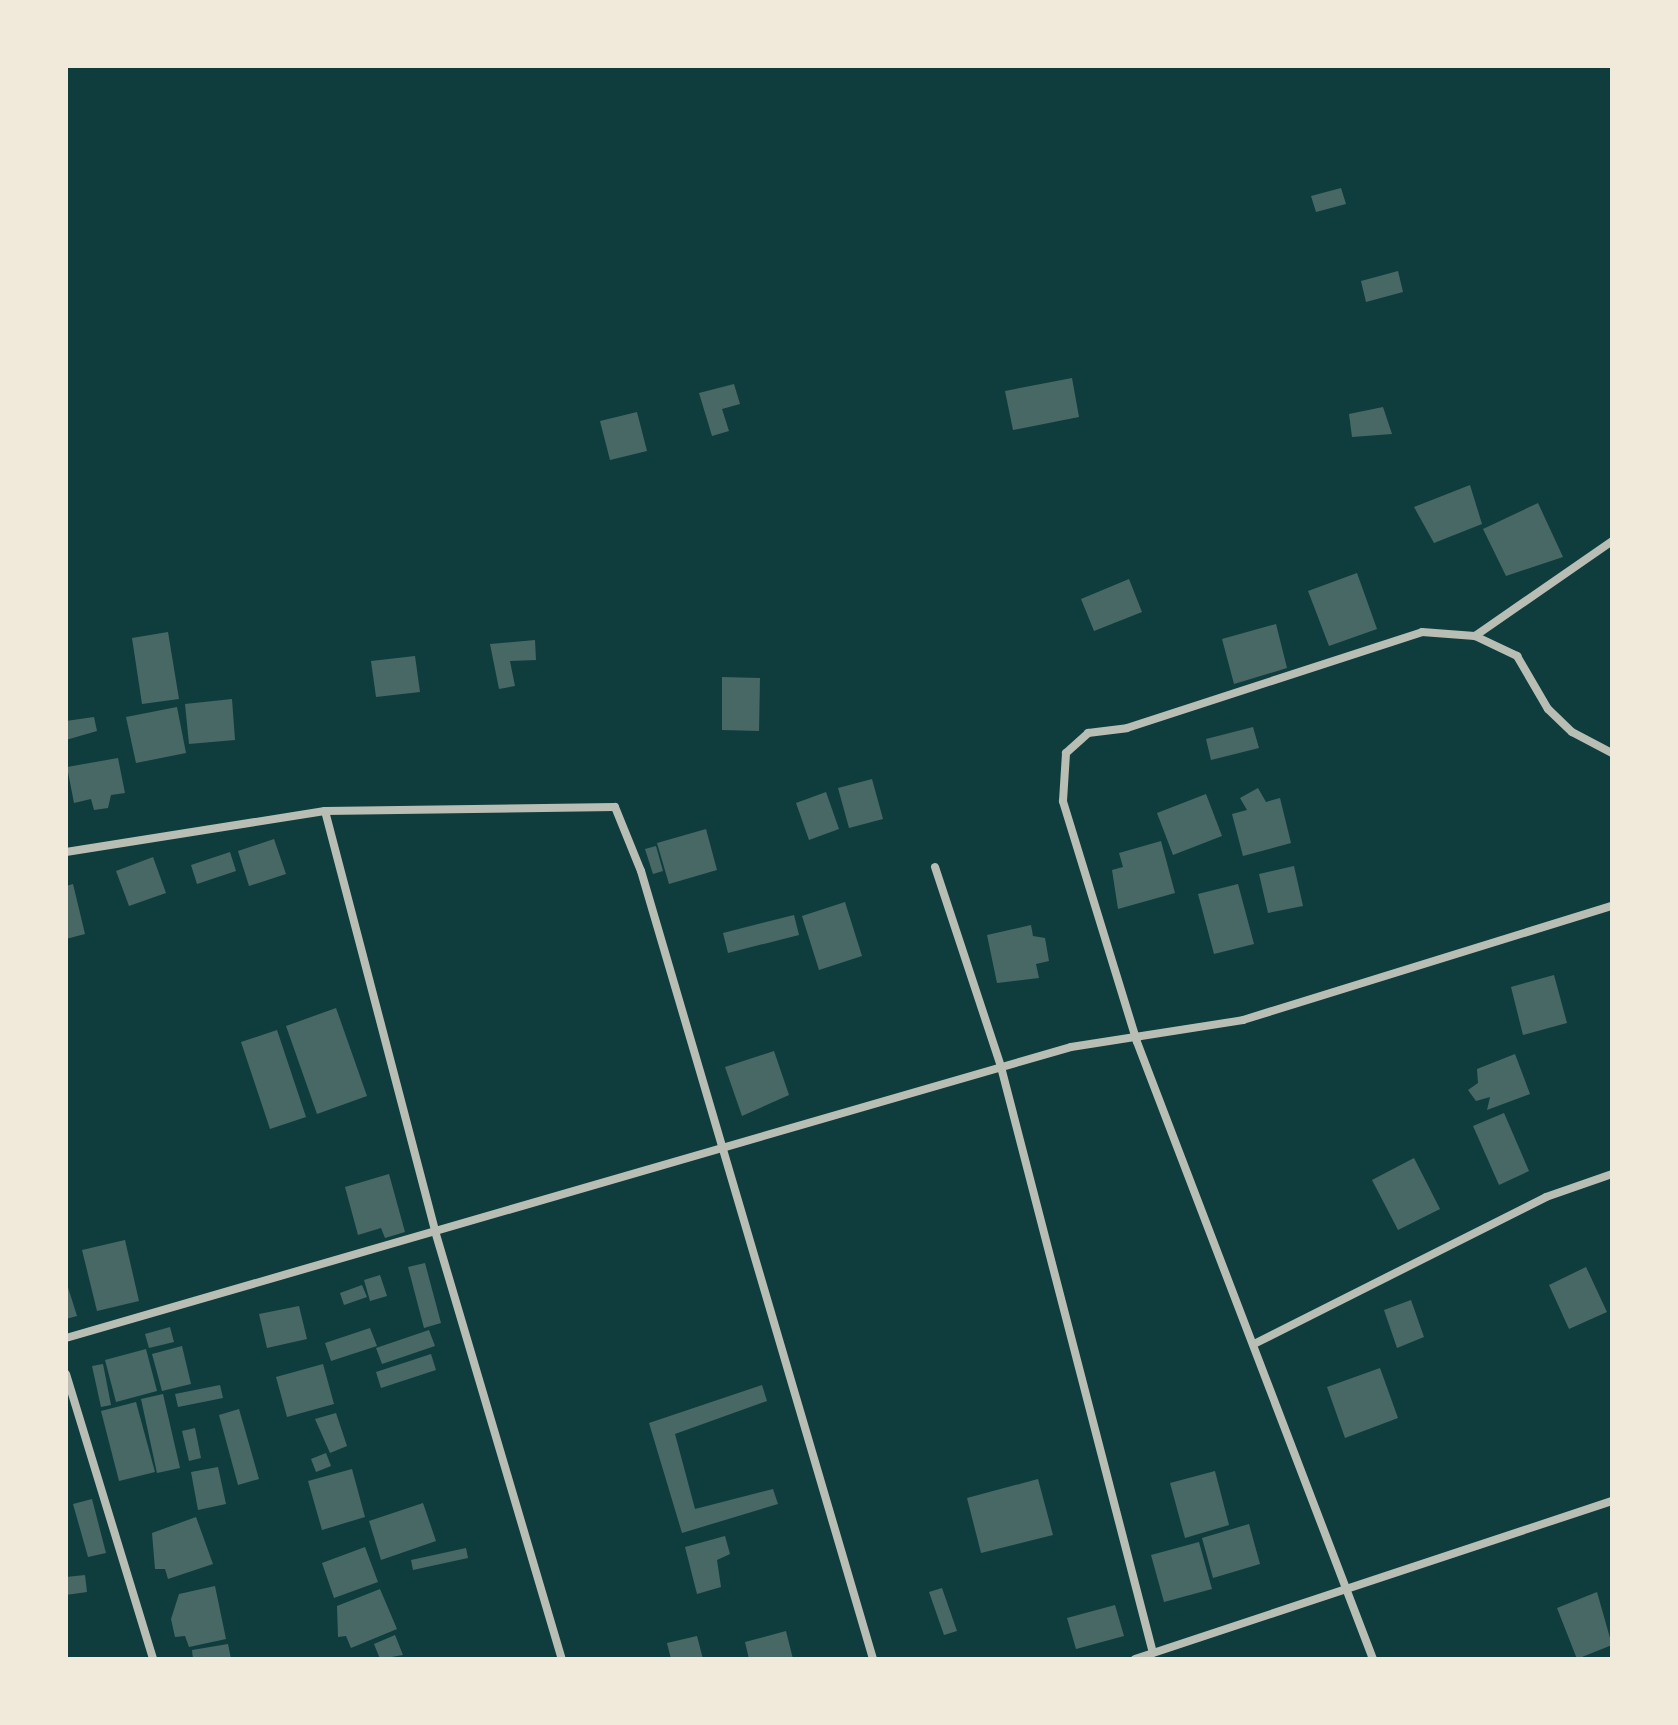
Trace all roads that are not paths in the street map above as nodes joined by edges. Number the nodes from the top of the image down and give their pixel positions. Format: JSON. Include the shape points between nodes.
{"nodes":[{"id":1,"x":1612,"y":541,"type":"edge"},
{"id":2,"x":1475,"y":636,"type":"junction"},
{"id":3,"x":1612,"y":753,"type":"edge"},
{"id":4,"x":325,"y":811,"type":"junction"},
{"id":5,"x":66,"y":852,"type":"edge"},
{"id":6,"x":935,"y":867,"type":"dead end"},
{"id":7,"x":1612,"y":906,"type":"edge"},
{"id":8,"x":1137,"y":1042,"type":"junction"},
{"id":9,"x":1001,"y":1067,"type":"junction"},
{"id":10,"x":723,"y":1146,"type":"junction"},
{"id":11,"x":1612,"y":1174,"type":"edge"},
{"id":12,"x":435,"y":1231,"type":"junction"},
{"id":13,"x":66,"y":1338,"type":"edge"},
{"id":14,"x":1254,"y":1344,"type":"junction"},
{"id":15,"x":66,"y":1374,"type":"edge"},
{"id":16,"x":1612,"y":1501,"type":"edge"},
{"id":17,"x":1349,"y":1588,"type":"junction"},
{"id":18,"x":1153,"y":1653,"type":"junction"},
{"id":19,"x":153,"y":1659,"type":"edge"},
{"id":20,"x":562,"y":1659,"type":"edge"},
{"id":21,"x":873,"y":1659,"type":"edge"},
{"id":22,"x":1135,"y":1659,"type":"edge"},
{"id":23,"x":1373,"y":1659,"type":"edge"}],
"edges":[{"from":1,"to":2,"type":"street"},
{"from":2,"to":3,"type":"street","via":[[1517,656],[1548,709],[1572,732]]},
{"from":2,"to":8,"type":"street","via":[[1422,632],[1127,728],[1088,733],[1066,753],[1063,801]]},
{"from":4,"to":5,"type":"street"},
{"from":4,"to":10,"type":"street","via":[[615,807]]},
{"from":4,"to":12,"type":"street"},
{"from":6,"to":9,"type":"street"},
{"from":7,"to":8,"type":"street","via":[[1243,1020]]},
{"from":8,"to":9,"type":"street","via":[[1071,1047]]},
{"from":8,"to":14,"type":"street"},
{"from":9,"to":10,"type":"street"},
{"from":9,"to":18,"type":"street"},
{"from":10,"to":12,"type":"street"},
{"from":10,"to":21,"type":"street"},
{"from":11,"to":14,"type":"street","via":[[1546,1197]]},
{"from":12,"to":13,"type":"street"},
{"from":12,"to":20,"type":"street"},
{"from":14,"to":17,"type":"street"},
{"from":15,"to":19,"type":"street"},
{"from":16,"to":17,"type":"street"},
{"from":17,"to":18,"type":"street"},
{"from":17,"to":23,"type":"street"},
{"from":18,"to":22,"type":"street"}]}
